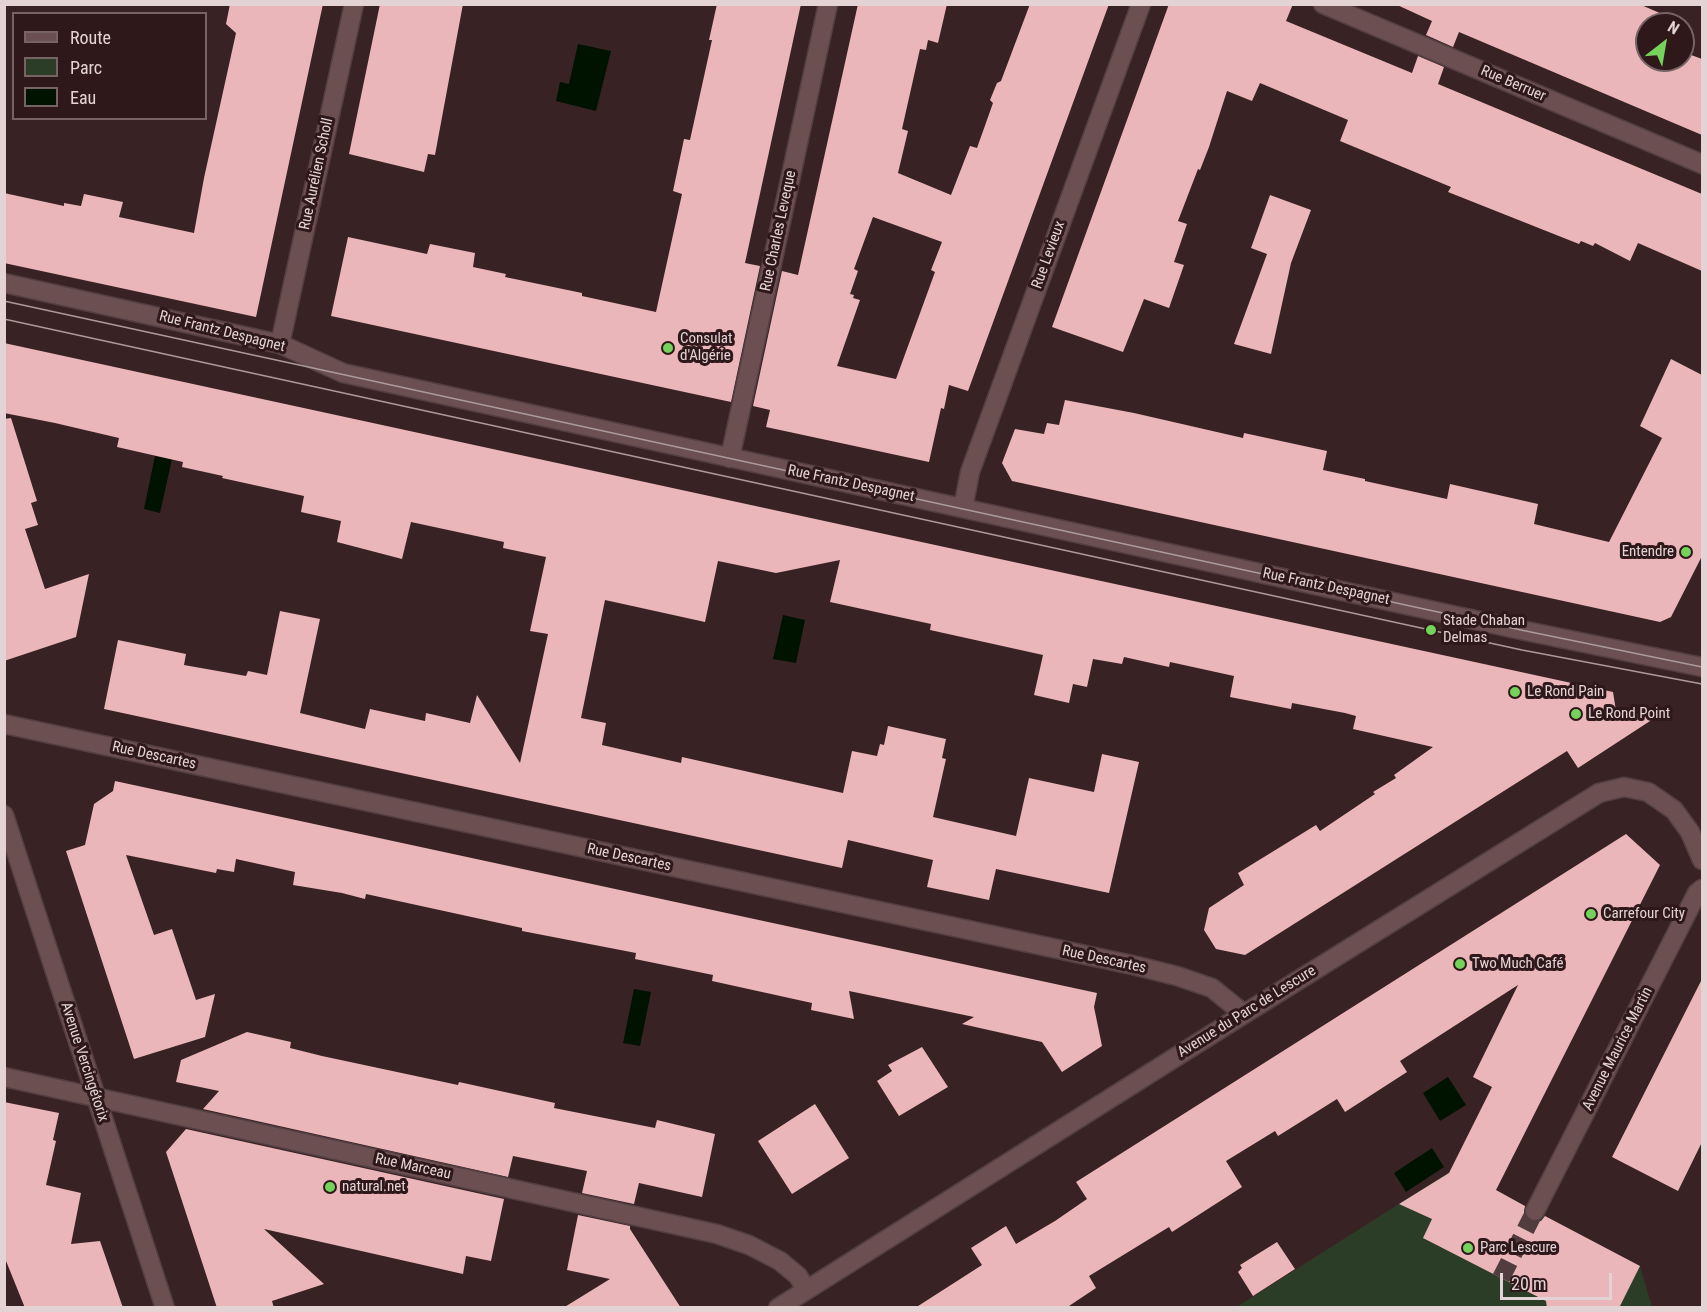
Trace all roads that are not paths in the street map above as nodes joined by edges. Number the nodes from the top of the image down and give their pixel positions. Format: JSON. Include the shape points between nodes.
{"nodes":[{"id":1,"x":354,"y":4,"type":"edge"},
{"id":2,"x":828,"y":4,"type":"edge"},
{"id":3,"x":1141,"y":4,"type":"edge"},
{"id":4,"x":1323,"y":4,"type":"edge"},
{"id":5,"x":1702,"y":164,"type":"edge"},
{"id":6,"x":4,"y":283,"type":"edge"},
{"id":7,"x":280,"y":344,"type":"junction"},
{"id":8,"x":730,"y":458,"type":"junction"},
{"id":9,"x":963,"y":508,"type":"junction"},
{"id":10,"x":1702,"y":667,"type":"edge"},
{"id":11,"x":4,"y":724,"type":"edge"},
{"id":12,"x":4,"y":815,"type":"edge"},
{"id":13,"x":1702,"y":860,"type":"edge"},
{"id":14,"x":1702,"y":889,"type":"edge"},
{"id":15,"x":1244,"y":1014,"type":"junction"},
{"id":16,"x":4,"y":1077,"type":"edge"},
{"id":17,"x":96,"y":1097,"type":"junction"},
{"id":18,"x":1535,"y":1211,"type":"tunnel mouth"},
{"id":19,"x":806,"y":1289,"type":"junction"},
{"id":20,"x":165,"y":1308,"type":"edge"},
{"id":21,"x":778,"y":1308,"type":"edge"}],
"edges":[{"from":1,"to":7,"type":"street","name":"Rue Aurélien Scholl"},
{"from":2,"to":8,"type":"street","name":"Rue Charles Leveque"},
{"from":3,"to":9,"type":"street","name":"Rue Levieux","via":[[970,472]]},
{"from":4,"to":5,"type":"street","name":"Rue Berruer"},
{"from":6,"to":7,"type":"street","name":"Rue Frantz Despagnet"},
{"from":7,"to":8,"type":"street","name":"Rue Frantz Despagnet","via":[[344,373]]},
{"from":8,"to":9,"type":"street","name":"Rue Frantz Despagnet"},
{"from":9,"to":10,"type":"street","name":"Rue Frantz Despagnet"},
{"from":11,"to":15,"type":"street","name":"Rue Descartes","via":[[1137,966],[1212,988]]},
{"from":12,"to":17,"type":"street","name":"Avenue Vercingétorix"},
{"from":13,"to":15,"type":"street","name":"Avenue du Parc de Lescure","via":[[1690,832],[1674,810],[1648,792],[1624,787],[1599,793]]},
{"from":14,"to":18,"type":"street","name":"Avenue Maurice Martin"},
{"from":15,"to":19,"type":"street","name":"Avenue du Parc de Lescure"},
{"from":16,"to":17,"type":"street","name":"Rue Marceau"},
{"from":17,"to":19,"type":"street","name":"Rue Marceau","via":[[717,1234],[780,1261]]},
{"from":17,"to":20,"type":"street","name":"Avenue Vercingétorix"},
{"from":19,"to":21,"type":"street","name":"Avenue du Parc de Lescure"}]}
